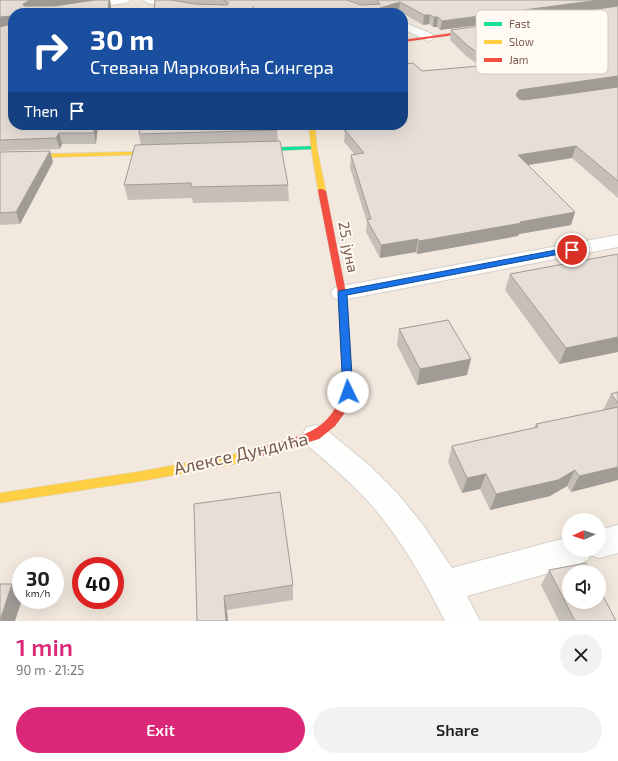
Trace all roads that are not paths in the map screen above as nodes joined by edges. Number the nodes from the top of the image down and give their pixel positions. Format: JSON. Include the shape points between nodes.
{"nodes":[{"id":1,"x":126,"y":0,"type":"edge"},
{"id":2,"x":149,"y":0,"type":"edge"},
{"id":3,"x":68,"y":8,"type":"edge"},
{"id":4,"x":184,"y":8,"type":"edge"},
{"id":5,"x":408,"y":27,"type":"edge"},
{"id":6,"x":476,"y":30,"type":"edge"},
{"id":7,"x":428,"y":37,"type":"junction"},
{"id":8,"x":408,"y":40,"type":"edge"},
{"id":9,"x":312,"y":130,"type":"edge"},
{"id":10,"x":314,"y":148,"type":"junction"},
{"id":11,"x":243,"y":150,"type":"edge"},
{"id":12,"x":173,"y":152,"type":"edge"},
{"id":13,"x":0,"y":158,"type":"edge"},
{"id":14,"x":618,"y":241,"type":"edge"},
{"id":15,"x":342,"y":293,"type":"junction"},
{"id":16,"x":315,"y":436,"type":"junction"},
{"id":17,"x":0,"y":498,"type":"edge"},
{"id":18,"x":618,"y":539,"type":"edge"},
{"id":19,"x":606,"y":542,"type":"edge"},
{"id":20,"x":562,"y":554,"type":"edge"},
{"id":21,"x":445,"y":586,"type":"junction"},
{"id":22,"x":463,"y":621,"type":"edge"}],
"edges":[{"from":1,"to":3,"type":"street"},
{"from":2,"to":4,"type":"street"},
{"from":5,"to":7,"type":"street"},
{"from":6,"to":7,"type":"street"},
{"from":7,"to":8,"type":"street"},
{"from":9,"to":10,"type":"street","name":"25. јуна"},
{"from":10,"to":11,"type":"street"},
{"from":10,"to":15,"type":"street","name":"25. јуна"},
{"from":12,"to":13,"type":"street"},
{"from":14,"to":15,"type":"street"},
{"from":15,"to":16,"type":"street","name":"25. јуна","via":[[348,392],[342,408],[331,423]]},
{"from":16,"to":17,"type":"street","name":"Алексе Дундића","via":[[235,459]]},
{"from":16,"to":21,"type":"street","name":"Алексе Дундића","via":[[374,488],[389,505]]},
{"from":18,"to":19,"type":"street"},
{"from":20,"to":21,"type":"street"},
{"from":21,"to":22,"type":"street","name":"Алексе Дундића"}]}
